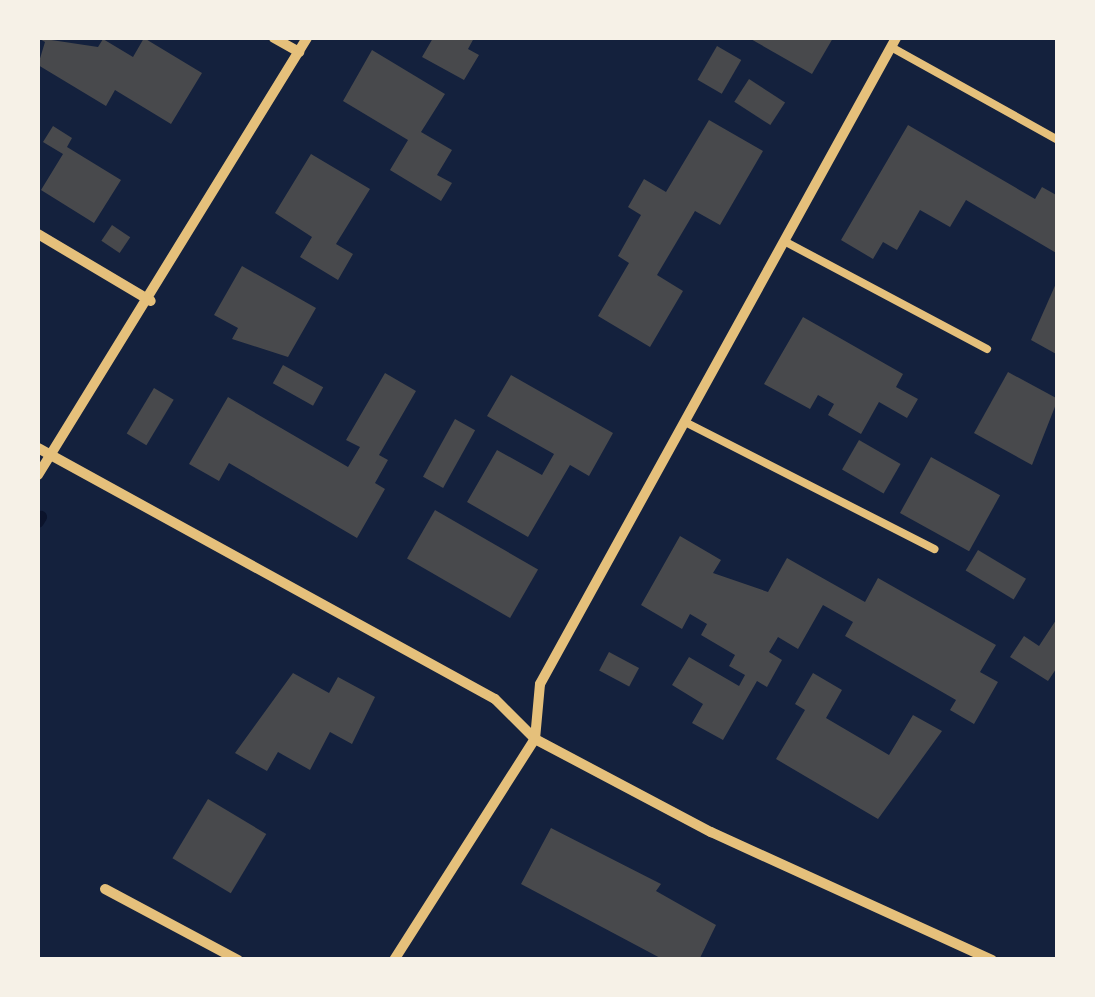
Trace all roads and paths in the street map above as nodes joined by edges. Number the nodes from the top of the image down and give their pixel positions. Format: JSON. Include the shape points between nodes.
{"nodes":[{"id":1,"x":274,"y":38,"type":"edge"},
{"id":2,"x":307,"y":38,"type":"edge"},
{"id":3,"x":894,"y":42,"type":"edge"},
{"id":4,"x":299,"y":52,"type":"junction"},
{"id":5,"x":1058,"y":140,"type":"edge"},
{"id":6,"x":38,"y":234,"type":"edge"},
{"id":7,"x":784,"y":241,"type":"junction"},
{"id":8,"x":151,"y":301,"type":"junction"},
{"id":9,"x":987,"y":350,"type":"dead end"},
{"id":10,"x":685,"y":422,"type":"junction"},
{"id":11,"x":38,"y":448,"type":"edge"},
{"id":12,"x":50,"y":454,"type":"junction"},
{"id":13,"x":38,"y":475,"type":"edge"},
{"id":14,"x":934,"y":549,"type":"dead end"},
{"id":15,"x":535,"y":738,"type":"junction"},
{"id":16,"x":105,"y":889,"type":"dead end"},
{"id":17,"x":238,"y":960,"type":"edge"},
{"id":18,"x":394,"y":960,"type":"edge"},
{"id":19,"x":992,"y":960,"type":"edge"}],
"edges":[{"from":1,"to":4,"type":"street"},
{"from":2,"to":4,"type":"street"},
{"from":3,"to":5,"type":"lane"},
{"from":3,"to":7,"type":"street"},
{"from":4,"to":8,"type":"street"},
{"from":6,"to":8,"type":"street"},
{"from":7,"to":9,"type":"lane"},
{"from":7,"to":10,"type":"street"},
{"from":8,"to":12,"type":"street"},
{"from":10,"to":14,"type":"lane"},
{"from":10,"to":15,"type":"street","via":[[540,684]]},
{"from":11,"to":12,"type":"street"},
{"from":12,"to":13,"type":"street"},
{"from":12,"to":15,"type":"street","via":[[495,700]]},
{"from":15,"to":18,"type":"street"},
{"from":15,"to":19,"type":"street","via":[[711,832]]},
{"from":16,"to":17,"type":"street"}]}
